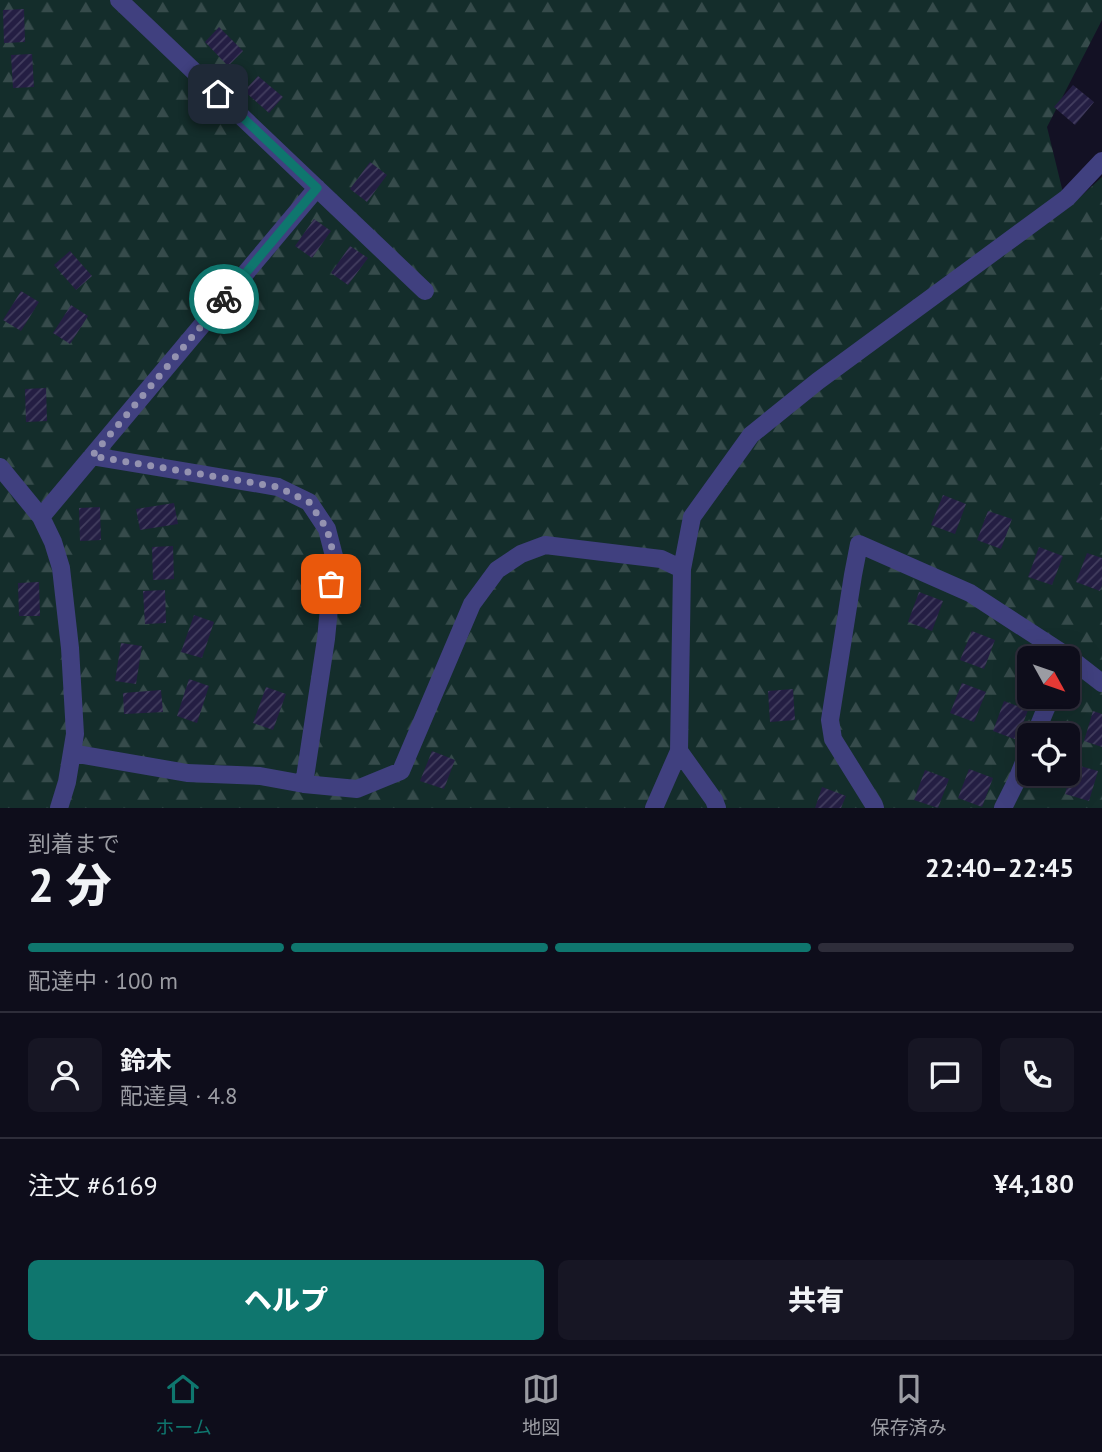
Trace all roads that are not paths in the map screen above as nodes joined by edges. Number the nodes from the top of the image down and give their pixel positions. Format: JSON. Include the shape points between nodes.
{"nodes":[{"id":1,"x":119,"y":0,"type":"edge"},
{"id":2,"x":1102,"y":161,"type":"edge"},
{"id":3,"x":317,"y":188,"type":"junction"},
{"id":4,"x":425,"y":291,"type":"dead end"},
{"id":5,"x":92,"y":456,"type":"junction"},
{"id":6,"x":0,"y":467,"type":"edge"},
{"id":7,"x":41,"y":517,"type":"junction"},
{"id":8,"x":682,"y":569,"type":"junction"},
{"id":9,"x":1050,"y":646,"type":"edge"},
{"id":10,"x":1080,"y":667,"type":"edge"},
{"id":11,"x":1102,"y":682,"type":"edge"},
{"id":12,"x":679,"y":751,"type":"junction"},
{"id":13,"x":72,"y":753,"type":"junction"},
{"id":14,"x":1017,"y":780,"type":"edge"},
{"id":15,"x":304,"y":784,"type":"junction"},
{"id":16,"x":59,"y":808,"type":"edge"},
{"id":17,"x":654,"y":808,"type":"edge"},
{"id":18,"x":717,"y":808,"type":"edge"},
{"id":19,"x":875,"y":808,"type":"edge"},
{"id":20,"x":1003,"y":808,"type":"edge"}],
"edges":[{"from":1,"to":3,"type":"street"},
{"from":2,"to":8,"type":"street","via":[[1067,198],[751,435],[692,517]]},
{"from":3,"to":4,"type":"street"},
{"from":3,"to":5,"type":"street"},
{"from":5,"to":7,"type":"street"},
{"from":5,"to":15,"type":"street","via":[[278,487],[309,502],[327,529],[334,556]]},
{"from":6,"to":7,"type":"street"},
{"from":7,"to":13,"type":"street","via":[[61,568],[71,648]]},
{"from":8,"to":12,"type":"street"},
{"from":8,"to":15,"type":"street","via":[[662,559],[545,545],[521,554],[497,570],[472,604],[401,771],[357,789]]},
{"from":9,"to":19,"type":"street","via":[[970,593],[859,544],[830,720],[833,739]]},
{"from":10,"to":11,"type":"street"},
{"from":12,"to":17,"type":"street"},
{"from":12,"to":18,"type":"street"},
{"from":13,"to":15,"type":"street","via":[[187,773],[260,776]]},
{"from":13,"to":16,"type":"street"},
{"from":14,"to":20,"type":"street"}]}
